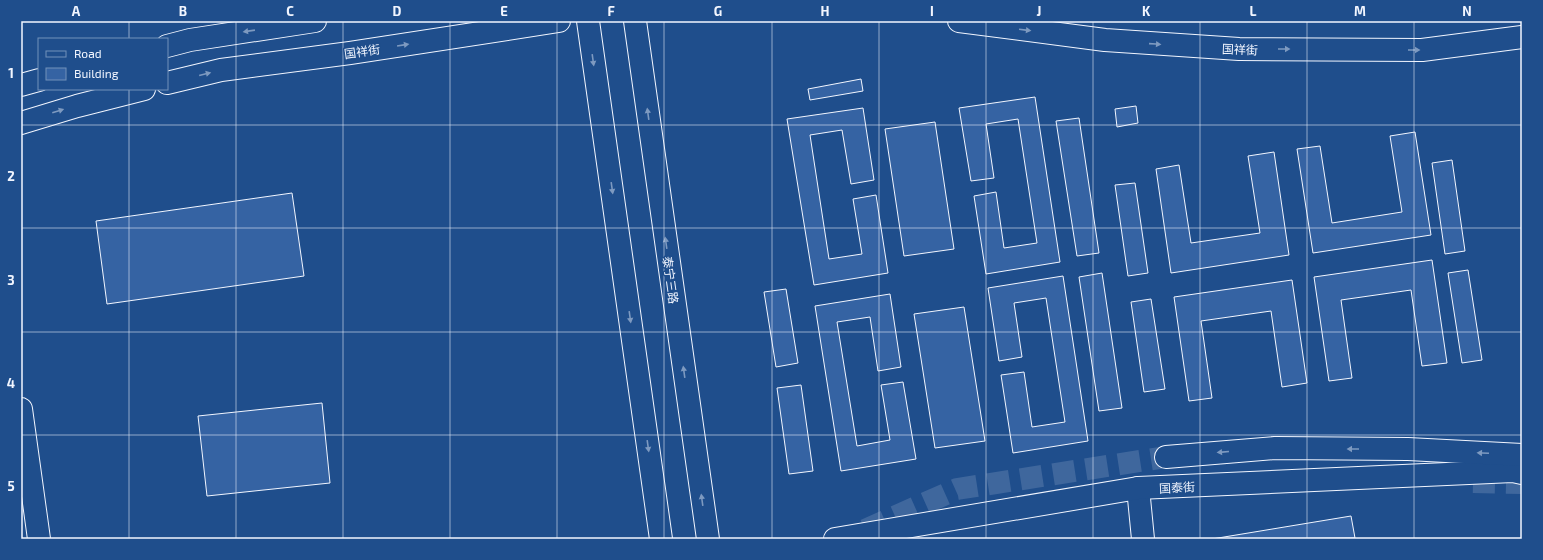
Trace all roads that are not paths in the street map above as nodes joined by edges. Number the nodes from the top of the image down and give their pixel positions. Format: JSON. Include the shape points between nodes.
{"nodes":[{"id":1,"x":315,"y":21,"type":"edge"},
{"id":2,"x":559,"y":21,"type":"edge"},
{"id":3,"x":588,"y":21,"type":"edge"},
{"id":4,"x":635,"y":21,"type":"edge"},
{"id":5,"x":959,"y":21,"type":"edge"},
{"id":6,"x":1522,"y":37,"type":"edge"},
{"id":7,"x":168,"y":46,"type":"edge"},
{"id":8,"x":38,"y":80,"type":"edge"},
{"id":9,"x":168,"y":83,"type":"edge"},
{"id":10,"x":21,"y":85,"type":"edge"},
{"id":11,"x":140,"y":90,"type":"edge"},
{"id":12,"x":21,"y":123,"type":"edge"},
{"id":13,"x":21,"y":409,"type":"edge"},
{"id":14,"x":1522,"y":455,"type":"edge"},
{"id":15,"x":1166,"y":457,"type":"tunnel mouth"},
{"id":16,"x":1522,"y":473,"type":"edge"},
{"id":17,"x":1138,"y":488,"type":"junction"},
{"id":18,"x":39,"y":539,"type":"edge"},
{"id":19,"x":661,"y":539,"type":"edge"},
{"id":20,"x":708,"y":539,"type":"edge"},
{"id":21,"x":835,"y":539,"type":"edge"},
{"id":22,"x":1143,"y":539,"type":"edge"}],
"edges":[{"from":1,"to":7,"type":"street","one_way":true,"via":[[190,40]]},
{"from":9,"to":2,"type":"street","name":"国祥街","one_way":true,"via":[[221,70]]},
{"from":3,"to":19,"type":"street","one_way":true},
{"from":20,"to":4,"type":"street","name":"泰宁三路","one_way":true},
{"from":5,"to":6,"type":"street","name":"国祥街","one_way":true,"via":[[1104,40],[1238,49],[1422,50]]},
{"from":8,"to":10,"type":"street"},
{"from":12,"to":11,"type":"street","one_way":true},
{"from":13,"to":18,"type":"street"},
{"from":14,"to":15,"type":"street","one_way":true,"via":[[1408,449],[1274,448]]},
{"from":16,"to":17,"type":"street","name":"国泰街"},
{"from":17,"to":21,"type":"street","name":"国泰街"},
{"from":17,"to":22,"type":"street"}]}
